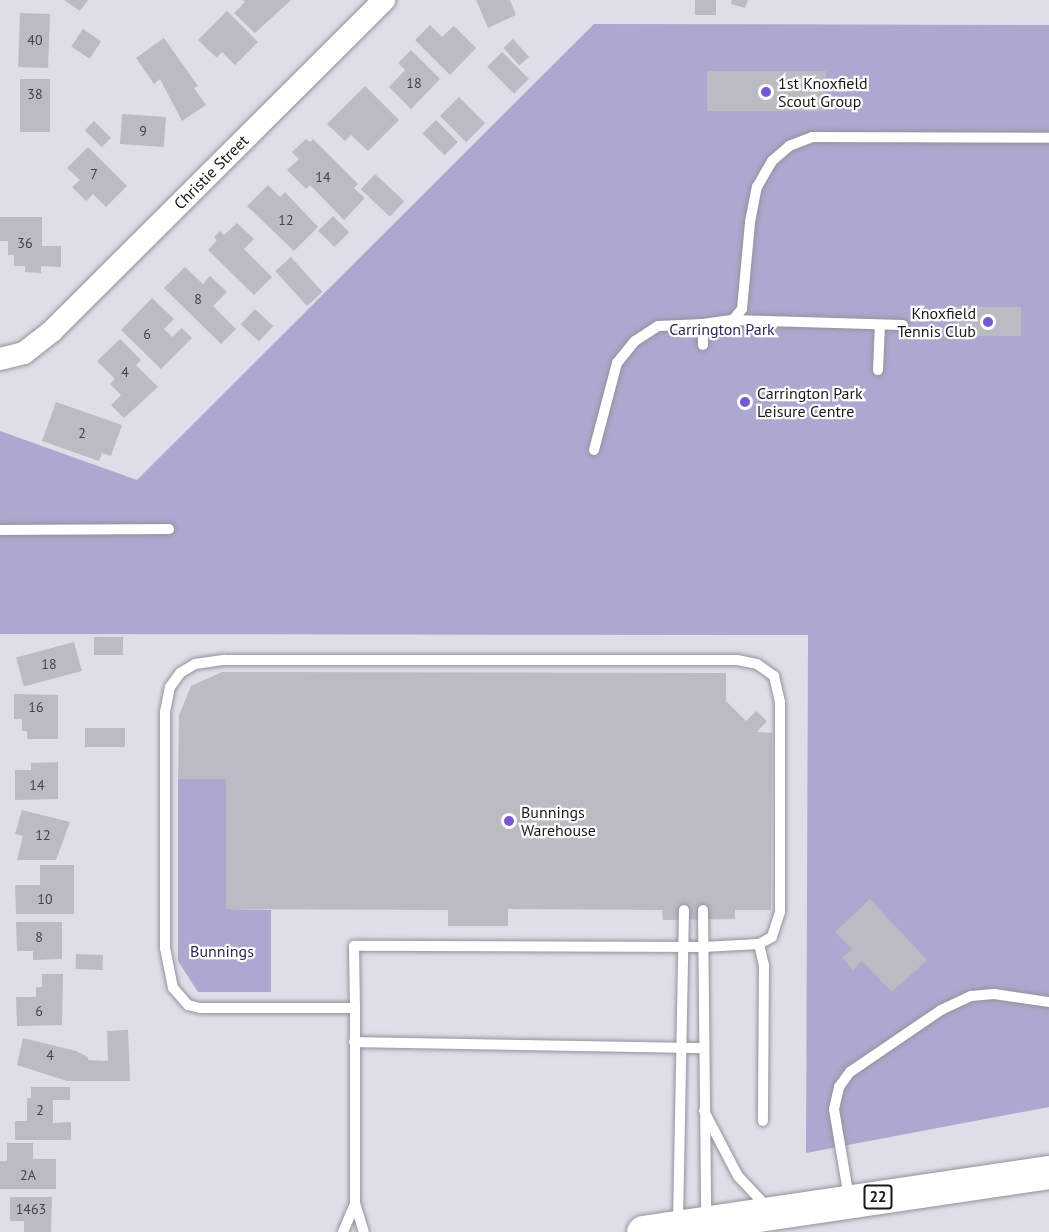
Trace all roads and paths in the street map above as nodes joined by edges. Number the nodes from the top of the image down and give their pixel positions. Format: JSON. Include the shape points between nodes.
{"nodes":[{"id":1,"x":384,"y":0,"type":"edge"},
{"id":2,"x":1049,"y":138,"type":"edge"},
{"id":3,"x":733,"y":320,"type":"junction"},
{"id":4,"x":703,"y":324,"type":"junction"},
{"id":5,"x":880,"y":325,"type":"junction"},
{"id":6,"x":903,"y":325,"type":"dead end"},
{"id":7,"x":37,"y":343,"type":"junction"},
{"id":8,"x":0,"y":345,"type":"edge"},
{"id":9,"x":703,"y":345,"type":"dead end"},
{"id":10,"x":0,"y":359,"type":"edge"},
{"id":11,"x":878,"y":370,"type":"dead end"},
{"id":12,"x":594,"y":450,"type":"dead end"},
{"id":13,"x":169,"y":529,"type":"dead end"},
{"id":14,"x":0,"y":530,"type":"edge"},
{"id":15,"x":684,"y":910,"type":"dead end"},
{"id":16,"x":703,"y":910,"type":"dead end"},
{"id":17,"x":759,"y":944,"type":"junction"},
{"id":18,"x":683,"y":947,"type":"junction"},
{"id":19,"x":703,"y":947,"type":"junction"},
{"id":20,"x":1049,"y":1002,"type":"edge"},
{"id":21,"x":355,"y":1008,"type":"junction"},
{"id":22,"x":354,"y":1042,"type":"junction"},
{"id":23,"x":684,"y":1048,"type":"junction"},
{"id":24,"x":703,"y":1048,"type":"junction"},
{"id":25,"x":703,"y":1108,"type":"junction"},
{"id":26,"x":763,"y":1121,"type":"dead end"},
{"id":27,"x":1049,"y":1172,"type":"edge"},
{"id":28,"x":849,"y":1202,"type":"junction"},
{"id":29,"x":355,"y":1203,"type":"junction"},
{"id":30,"x":771,"y":1212,"type":"junction"},
{"id":31,"x":692,"y":1228,"type":"edge"},
{"id":32,"x":343,"y":1232,"type":"edge"},
{"id":33,"x":364,"y":1232,"type":"edge"},
{"id":34,"x":643,"y":1232,"type":"edge"}],
"edges":[{"from":1,"to":7,"type":"street","name":"Christie Street"},
{"from":2,"to":3,"type":"lane","via":[[799,140],[772,161],[757,187],[742,309]]},
{"from":3,"to":4,"type":"lane"},
{"from":3,"to":5,"type":"lane"},
{"from":4,"to":9,"type":"lane"},
{"from":4,"to":12,"type":"lane","via":[[658,326],[635,341],[617,363]]},
{"from":5,"to":6,"type":"lane"},
{"from":5,"to":11,"type":"lane"},
{"from":7,"to":8,"type":"street"},
{"from":7,"to":10,"type":"street","name":"Christie Street","via":[[24,353]]},
{"from":13,"to":14,"type":"lane"},
{"from":15,"to":18,"type":"lane"},
{"from":16,"to":19,"type":"lane"},
{"from":17,"to":19,"type":"lane"},
{"from":17,"to":21,"type":"lane","via":[[772,937],[779,925],[780,702],[774,676],[757,664],[737,660],[195,664],[180,673],[170,687],[166,703],[166,964],[173,988],[188,1005]]},
{"from":17,"to":26,"type":"lane","via":[[764,965]]},
{"from":18,"to":19,"type":"lane"},
{"from":18,"to":21,"type":"lane","via":[[354,946]]},
{"from":18,"to":23,"type":"lane"},
{"from":19,"to":24,"type":"lane"},
{"from":20,"to":28,"type":"lane","via":[[994,994],[970,996],[942,1010],[849,1072],[839,1087],[834,1110]]},
{"from":21,"to":22,"type":"lane"},
{"from":22,"to":23,"type":"lane"},
{"from":22,"to":29,"type":"lane"},
{"from":23,"to":24,"type":"lane"},
{"from":23,"to":31,"type":"lane"},
{"from":24,"to":25,"type":"lane"},
{"from":25,"to":30,"type":"lane","via":[[738,1176]]},
{"from":25,"to":31,"type":"lane"},
{"from":27,"to":28,"type":"main road","number":"22"},
{"from":28,"to":30,"type":"main road","number":"22"},
{"from":29,"to":32,"type":"lane"},
{"from":29,"to":33,"type":"lane"},
{"from":30,"to":31,"type":"main road","number":"22"},
{"from":31,"to":34,"type":"main road","number":"22"}]}
